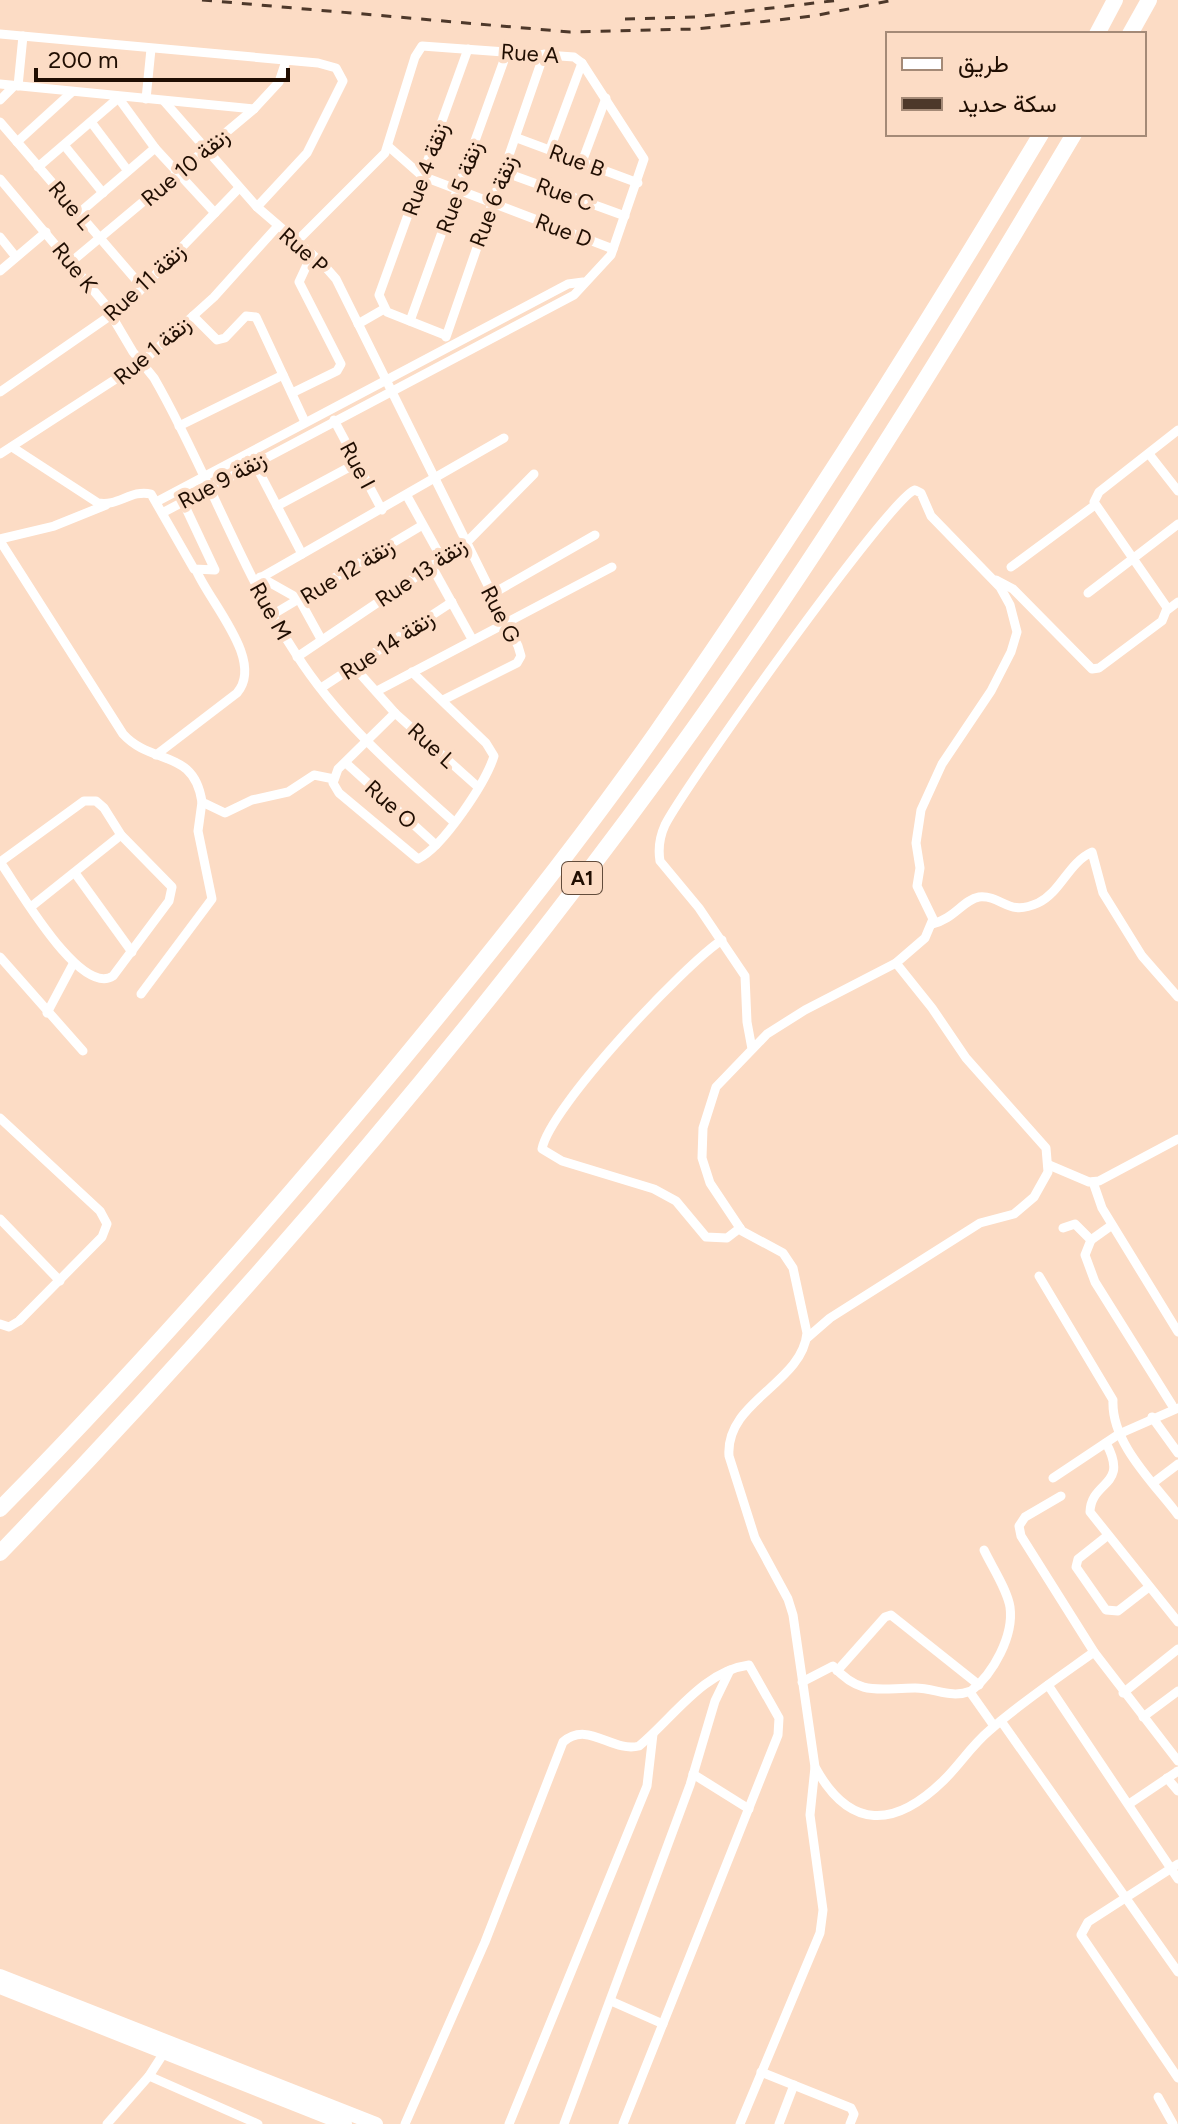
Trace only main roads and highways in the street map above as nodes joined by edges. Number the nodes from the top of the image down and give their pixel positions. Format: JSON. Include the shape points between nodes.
{"nodes":[{"id":1,"x":1115,"y":0,"type":"edge"},
{"id":2,"x":1149,"y":0,"type":"edge"},
{"id":3,"x":1098,"y":32,"type":"edge"},
{"id":4,"x":1131,"y":32,"type":"edge"},
{"id":5,"x":1040,"y":136,"type":"edge"},
{"id":6,"x":1073,"y":136,"type":"edge"},
{"id":7,"x":0,"y":1509,"type":"edge"},
{"id":8,"x":0,"y":1553,"type":"edge"}],
"edges":[{"from":1,"to":3,"type":"highway"},
{"from":2,"to":4,"type":"highway"},
{"from":5,"to":7,"type":"highway","number":"A1","via":[[955,282],[654,736],[445,1008],[321,1157]]},
{"from":6,"to":8,"type":"highway","number":"A1","via":[[861,482],[778,607],[538,937],[378,1137],[216,1324]]}]}
